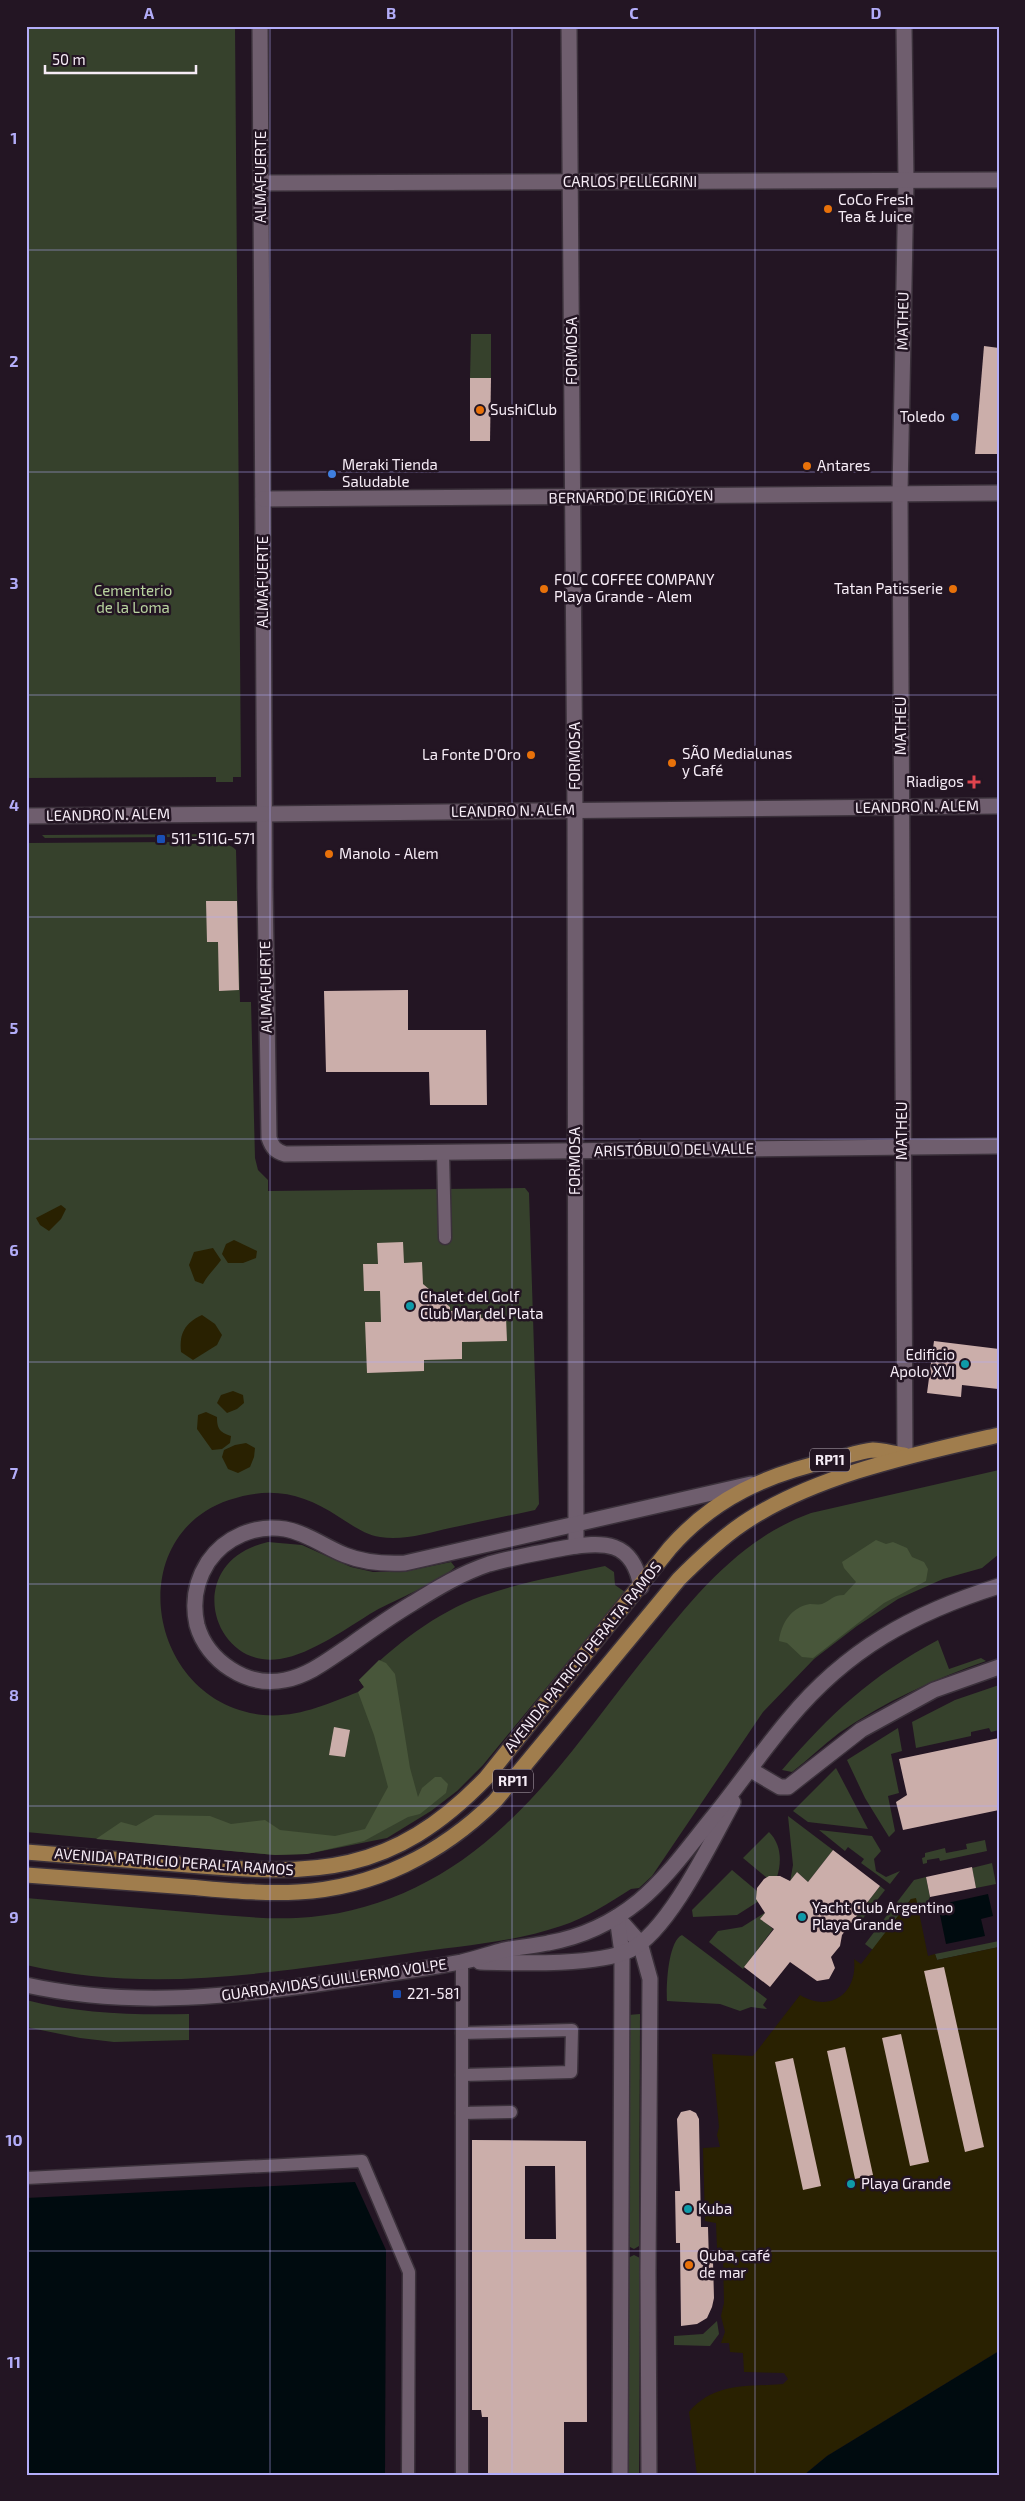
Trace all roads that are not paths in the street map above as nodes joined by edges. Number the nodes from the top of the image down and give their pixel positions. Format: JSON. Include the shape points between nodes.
{"nodes":[{"id":1,"x":260,"y":26,"type":"edge"},
{"id":2,"x":569,"y":26,"type":"edge"},
{"id":3,"x":904,"y":26,"type":"edge"},
{"id":4,"x":906,"y":180,"type":"junction"},
{"id":5,"x":999,"y":180,"type":"edge"},
{"id":6,"x":261,"y":183,"type":"junction"},
{"id":7,"x":570,"y":183,"type":"junction"},
{"id":8,"x":900,"y":493,"type":"junction"},
{"id":9,"x":999,"y":493,"type":"edge"},
{"id":10,"x":573,"y":498,"type":"junction"},
{"id":11,"x":263,"y":499,"type":"junction"},
{"id":12,"x":999,"y":806,"type":"edge"},
{"id":13,"x":902,"y":807,"type":"junction"},
{"id":14,"x":575,"y":811,"type":"junction"},
{"id":15,"x":264,"y":814,"type":"junction"},
{"id":16,"x":26,"y":816,"type":"edge"},
{"id":17,"x":269,"y":1138,"type":"joint"},
{"id":18,"x":999,"y":1146,"type":"edge"},
{"id":19,"x":902,"y":1147,"type":"junction"},
{"id":20,"x":574,"y":1151,"type":"junction"},
{"id":21,"x":443,"y":1153,"type":"junction"},
{"id":22,"x":445,"y":1238,"type":"dead end"},
{"id":23,"x":999,"y":1435,"type":"edge"},
{"id":24,"x":905,"y":1456,"type":"junction"},
{"id":25,"x":757,"y":1483,"type":"junction"},
{"id":26,"x":576,"y":1524,"type":"junction"},
{"id":27,"x":576,"y":1546,"type":"junction"},
{"id":28,"x":641,"y":1586,"type":"junction"},
{"id":29,"x":999,"y":1586,"type":"edge"},
{"id":30,"x":999,"y":1667,"type":"edge"},
{"id":31,"x":751,"y":1770,"type":"junction"},
{"id":32,"x":26,"y":1852,"type":"edge"},
{"id":33,"x":26,"y":1875,"type":"edge"},
{"id":34,"x":617,"y":1917,"type":"junction"},
{"id":35,"x":640,"y":1943,"type":"junction"},
{"id":36,"x":622,"y":1953,"type":"junction"},
{"id":37,"x":462,"y":1962,"type":"junction"},
{"id":38,"x":26,"y":1985,"type":"edge"},
{"id":39,"x":462,"y":2033,"type":"junction"},
{"id":40,"x":462,"y":2075,"type":"junction"},
{"id":41,"x":511,"y":2112,"type":"dead end"},
{"id":42,"x":462,"y":2113,"type":"junction"},
{"id":43,"x":26,"y":2178,"type":"edge"},
{"id":44,"x":408,"y":2475,"type":"edge"},
{"id":45,"x":462,"y":2475,"type":"edge"},
{"id":46,"x":620,"y":2475,"type":"edge"},
{"id":47,"x":649,"y":2475,"type":"edge"}],
"edges":[{"from":1,"to":6,"type":"street","name":"ALMAFUERTE"},
{"from":2,"to":7,"type":"street","name":"FORMOSA"},
{"from":3,"to":4,"type":"street","name":"MATHEU"},
{"from":4,"to":5,"type":"street","name":"CARLOS PELLEGRINI"},
{"from":4,"to":7,"type":"street","name":"CARLOS PELLEGRINI"},
{"from":4,"to":8,"type":"street","name":"MATHEU"},
{"from":6,"to":7,"type":"street","name":"CARLOS PELLEGRINI"},
{"from":6,"to":11,"type":"street","name":"ALMAFUERTE"},
{"from":7,"to":10,"type":"street","name":"FORMOSA"},
{"from":8,"to":9,"type":"street","name":"BERNARDO DE IRIGOYEN"},
{"from":8,"to":10,"type":"street","name":"BERNARDO DE IRIGOYEN"},
{"from":8,"to":13,"type":"street","name":"MATHEU"},
{"from":10,"to":11,"type":"street","name":"BERNARDO DE IRIGOYEN"},
{"from":10,"to":14,"type":"street","name":"FORMOSA"},
{"from":11,"to":15,"type":"street","name":"ALMAFUERTE"},
{"from":12,"to":13,"type":"street","name":"LEANDRO N. ALEM"},
{"from":13,"to":14,"type":"street","name":"LEANDRO N. ALEM"},
{"from":13,"to":19,"type":"street","name":"MATHEU"},
{"from":14,"to":15,"type":"street","name":"LEANDRO N. ALEM"},
{"from":14,"to":20,"type":"street","name":"FORMOSA"},
{"from":15,"to":16,"type":"street","name":"LEANDRO N. ALEM"},
{"from":15,"to":17,"type":"street","name":"ALMAFUERTE"},
{"from":17,"to":21,"type":"street","name":"ARISTÓBULO DEL VALLE","via":[[272,1146],[285,1154]]},
{"from":18,"to":19,"type":"street","name":"ARISTÓBULO DEL VALLE"},
{"from":19,"to":20,"type":"street","name":"ARISTÓBULO DEL VALLE"},
{"from":19,"to":24,"type":"street","name":"MATHEU"},
{"from":20,"to":21,"type":"street","name":"ARISTÓBULO DEL VALLE"},
{"from":20,"to":26,"type":"street","name":"FORMOSA"},
{"from":21,"to":22,"type":"lane"},
{"from":23,"to":24,"type":"main road","name":"AVENIDA PATRICIO PERALTA RAMOS","number":"RP11"},
{"from":24,"to":25,"type":"main road","name":"AVENIDA PATRICIO PERALTA RAMOS","number":"RP11","via":[[874,1450],[806,1466]]},
{"from":24,"to":33,"type":"main road","name":"AVENIDA PATRICIO PERALTA RAMOS","number":"RP11","via":[[816,1486],[779,1503],[737,1527],[704,1554],[679,1579],[501,1795],[470,1824],[407,1865],[353,1885],[298,1892],[254,1892]]},
{"from":25,"to":26,"type":"street"},
{"from":25,"to":28,"type":"main road","name":"AVENIDA PATRICIO PERALTA RAMOS","number":"RP11","via":[[697,1520]]},
{"from":26,"to":27,"type":"street","name":"FORMOSA"},
{"from":26,"to":27,"type":"street","via":[[405,1563],[376,1564],[345,1555],[286,1530],[264,1528],[244,1533],[213,1554],[203,1570],[195,1606],[198,1625],[204,1642],[221,1663],[243,1676],[263,1681],[284,1681],[322,1665],[378,1625],[458,1577],[490,1564]]},
{"from":27,"to":28,"type":"street","via":[[608,1544],[623,1550],[637,1569]]},
{"from":28,"to":32,"type":"main road","name":"AVENIDA PATRICIO PERALTA RAMOS","number":"RP11","via":[[486,1778],[456,1806],[398,1845],[342,1865],[298,1871]]},
{"from":29,"to":31,"type":"street","name":"GUARDAVIDAS GUILLERMO VOLPE","via":[[916,1617],[868,1646],[807,1699]]},
{"from":30,"to":31,"type":"street","via":[[948,1684],[882,1718],[830,1752],[788,1787],[780,1787]]},
{"from":31,"to":34,"type":"street","name":"GUARDAVIDAS GUILLERMO VOLPE","via":[[666,1874],[640,1901]]},
{"from":31,"to":35,"type":"street","name":"GUARDAVIDAS GUILLERMO VOLPE","via":[[692,1878],[658,1925]]},
{"from":34,"to":35,"type":"street"},
{"from":34,"to":36,"type":"street"},
{"from":34,"to":37,"type":"street","name":"GUARDAVIDAS GUILLERMO VOLPE","via":[[586,1934],[569,1939],[505,1950]]},
{"from":35,"to":36,"type":"street","name":"GUARDAVIDAS GUILLERMO VOLPE"},
{"from":35,"to":47,"type":"street","via":[[650,1979]]},
{"from":36,"to":37,"type":"street","name":"GUARDAVIDAS GUILLERMO VOLPE","via":[[603,1959]]},
{"from":36,"to":46,"type":"street"},
{"from":37,"to":38,"type":"street","name":"GUARDAVIDAS GUILLERMO VOLPE","via":[[220,1997],[141,1999],[92,1996]]},
{"from":37,"to":39,"type":"lane"},
{"from":39,"to":40,"type":"lane"},
{"from":39,"to":40,"type":"lane","via":[[572,2030],[571,2072]]},
{"from":40,"to":42,"type":"lane"},
{"from":41,"to":42,"type":"lane"},
{"from":42,"to":45,"type":"lane"},
{"from":43,"to":44,"type":"lane","via":[[362,2161],[409,2272]]}]}
